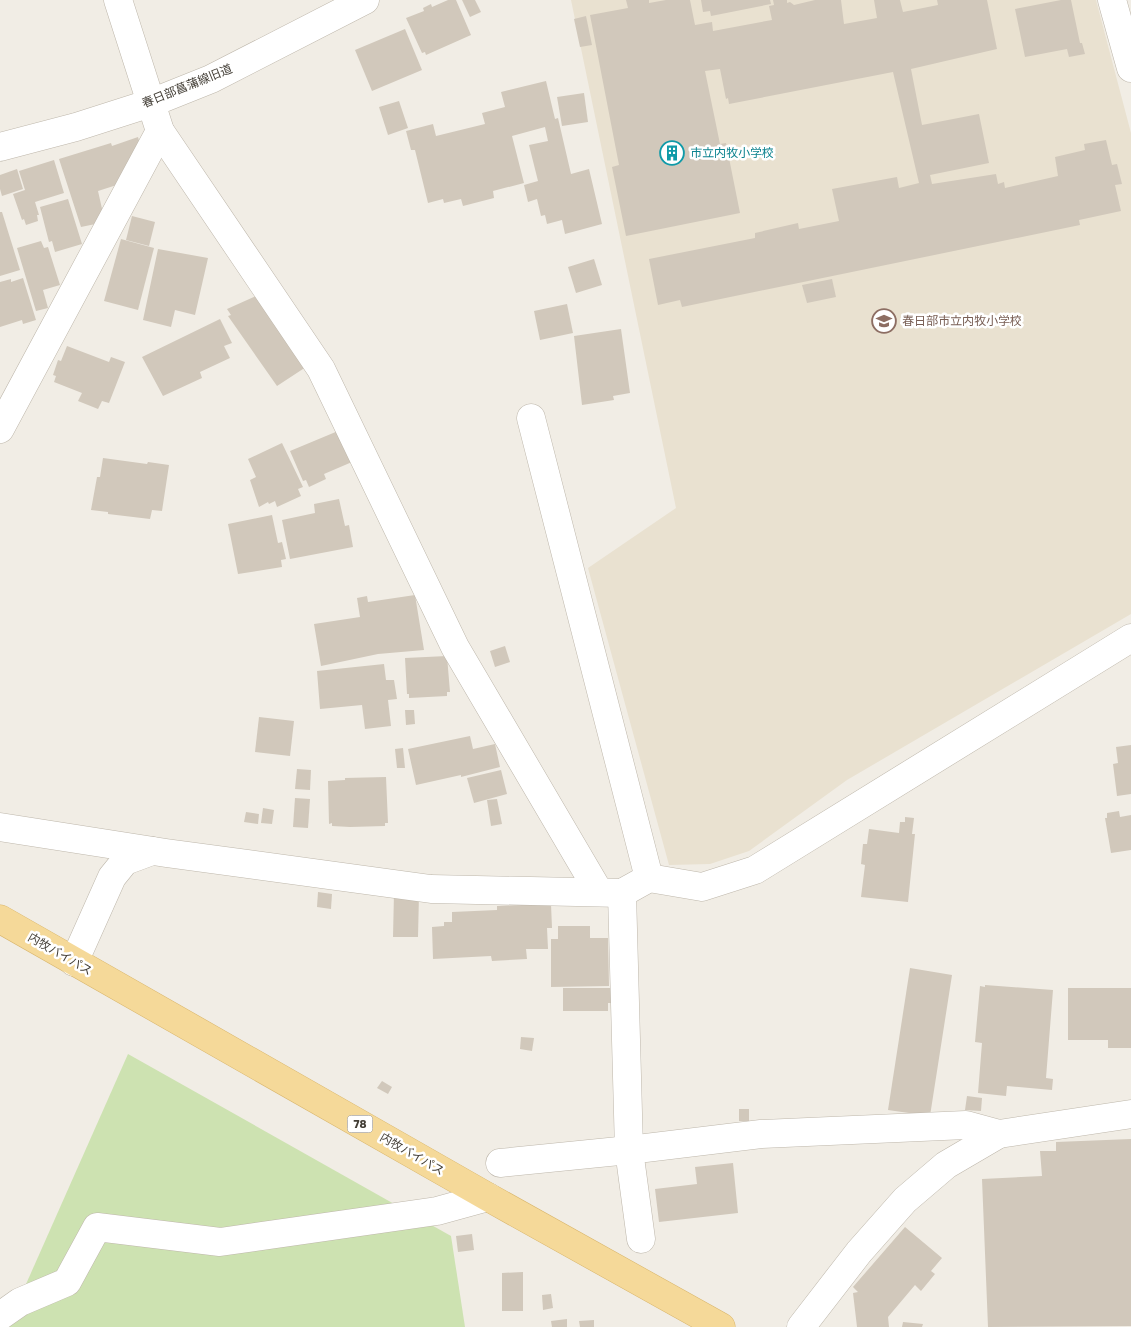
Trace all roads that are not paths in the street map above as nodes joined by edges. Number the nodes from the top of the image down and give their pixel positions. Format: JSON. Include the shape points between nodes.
{"nodes":[{"id":1,"x":118,"y":0,"type":"edge"},
{"id":2,"x":365,"y":0,"type":"edge"},
{"id":3,"x":1112,"y":0,"type":"edge"},
{"id":4,"x":1131,"y":68,"type":"edge"},
{"id":5,"x":151,"y":103,"type":"junction"},
{"id":6,"x":160,"y":131,"type":"junction"},
{"id":7,"x":0,"y":147,"type":"edge"},
{"id":8,"x":531,"y":418,"type":"dead end"},
{"id":9,"x":0,"y":429,"type":"edge"},
{"id":10,"x":1131,"y":638,"type":"edge"},
{"id":11,"x":0,"y":827,"type":"edge"},
{"id":12,"x":152,"y":851,"type":"junction"},
{"id":13,"x":650,"y":878,"type":"junction"},
{"id":14,"x":610,"y":892,"type":"junction"},
{"id":15,"x":0,"y":919,"type":"edge"},
{"id":16,"x":74,"y":962,"type":"junction"},
{"id":17,"x":1131,"y":1114,"type":"edge"},
{"id":18,"x":999,"y":1134,"type":"junction"},
{"id":19,"x":629,"y":1150,"type":"junction"},
{"id":20,"x":500,"y":1163,"type":"dead end"},
{"id":21,"x":488,"y":1197,"type":"junction"},
{"id":22,"x":641,"y":1239,"type":"dead end"},
{"id":23,"x":0,"y":1316,"type":"edge"},
{"id":24,"x":721,"y":1327,"type":"edge"},
{"id":25,"x":801,"y":1327,"type":"edge"}],
"edges":[{"from":1,"to":5,"type":"street"},
{"from":2,"to":5,"type":"street","name":"春日部菖蒲線旧道","via":[[212,78]]},
{"from":3,"to":4,"type":"street"},
{"from":5,"to":6,"type":"street"},
{"from":5,"to":7,"type":"street","name":"春日部菖蒲線旧道"},
{"from":6,"to":9,"type":"street"},
{"from":6,"to":14,"type":"street","via":[[321,369],[455,648]]},
{"from":8,"to":13,"type":"street"},
{"from":10,"to":13,"type":"street","via":[[755,870],[702,887]]},
{"from":11,"to":12,"type":"street"},
{"from":12,"to":14,"type":"street","via":[[431,889]]},
{"from":12,"to":16,"type":"street","via":[[125,862],[112,877]]},
{"from":13,"to":14,"type":"street"},
{"from":14,"to":19,"type":"street"},
{"from":15,"to":16,"type":"main road","name":"内牧バイパス","number":"78"},
{"from":16,"to":21,"type":"main road","name":"内牧バイパス","number":"78"},
{"from":17,"to":18,"type":"street"},
{"from":18,"to":19,"type":"street","via":[[966,1126],[882,1128],[761,1134]]},
{"from":18,"to":25,"type":"street","via":[[946,1165],[905,1200],[859,1252]]},
{"from":19,"to":20,"type":"street"},
{"from":19,"to":22,"type":"street"},
{"from":21,"to":23,"type":"street","via":[[437,1211],[220,1242],[97,1228],[67,1282],[20,1302]]},
{"from":21,"to":24,"type":"main road","name":"内牧バイパス","number":"78"}]}
